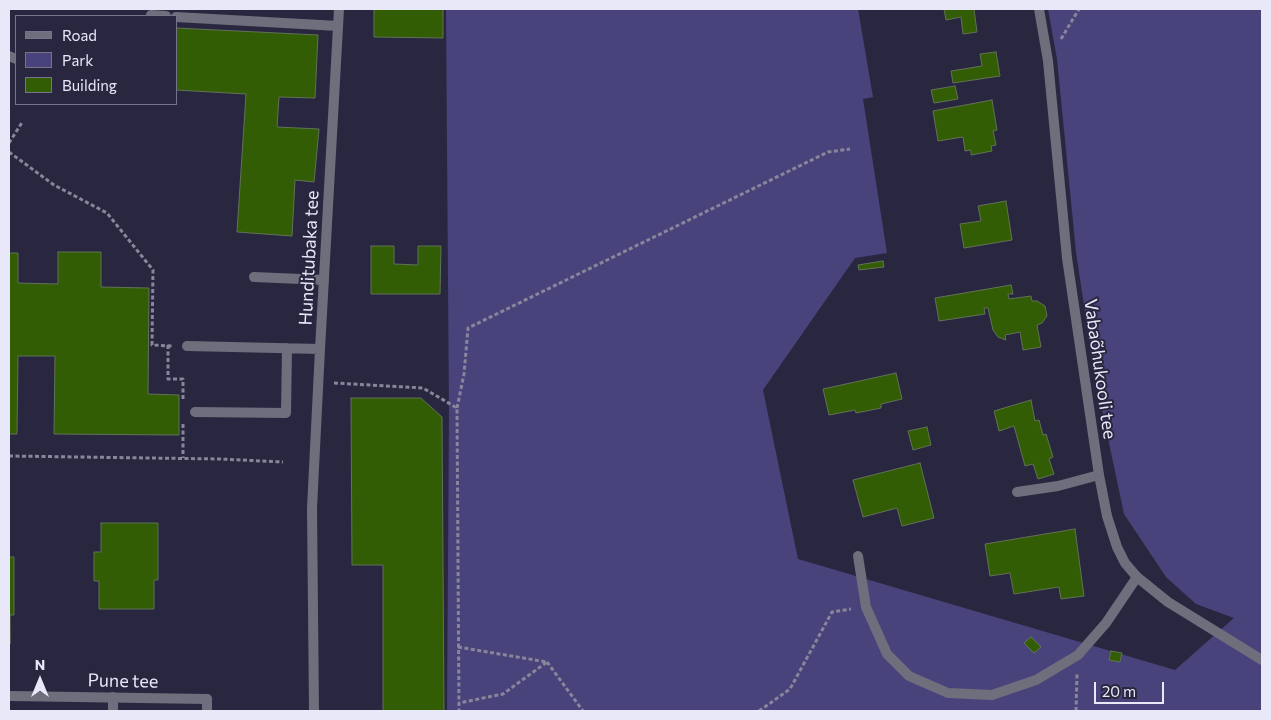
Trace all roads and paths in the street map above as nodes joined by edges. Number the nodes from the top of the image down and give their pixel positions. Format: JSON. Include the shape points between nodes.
{"nodes":[{"id":1,"x":339,"y":9,"type":"edge"},
{"id":2,"x":1039,"y":9,"type":"edge"},
{"id":3,"x":1079,"y":9,"type":"edge"},
{"id":4,"x":178,"y":17,"type":"edge"},
{"id":5,"x":338,"y":26,"type":"junction"},
{"id":6,"x":1048,"y":61,"type":"junction"},
{"id":7,"x":23,"y":120,"type":"dead end"},
{"id":8,"x":9,"y":143,"type":"edge"},
{"id":9,"x":850,"y":149,"type":"dead end"},
{"id":10,"x":9,"y":152,"type":"edge"},
{"id":11,"x":254,"y":277,"type":"dead end"},
{"id":12,"x":324,"y":280,"type":"junction"},
{"id":13,"x":168,"y":345,"type":"junction"},
{"id":14,"x":187,"y":346,"type":"joint"},
{"id":15,"x":287,"y":348,"type":"junction"},
{"id":16,"x":320,"y":348,"type":"junction"},
{"id":17,"x":318,"y":382,"type":"junction"},
{"id":18,"x":183,"y":404,"type":"dead end"},
{"id":19,"x":456,"y":408,"type":"junction"},
{"id":20,"x":194,"y":412,"type":"dead end"},
{"id":21,"x":183,"y":421,"type":"dead end"},
{"id":22,"x":9,"y":456,"type":"edge"},
{"id":23,"x":183,"y":458,"type":"junction"},
{"id":24,"x":283,"y":462,"type":"dead end"},
{"id":25,"x":1099,"y":475,"type":"junction"},
{"id":26,"x":1017,"y":492,"type":"dead end"},
{"id":27,"x":858,"y":556,"type":"dead end"},
{"id":28,"x":1137,"y":577,"type":"junction"},
{"id":29,"x":866,"y":607,"type":"junction"},
{"id":30,"x":458,"y":647,"type":"junction"},
{"id":31,"x":1078,"y":654,"type":"junction"},
{"id":32,"x":1262,"y":660,"type":"edge"},
{"id":33,"x":547,"y":662,"type":"junction"},
{"id":34,"x":9,"y":696,"type":"edge"},
{"id":35,"x":113,"y":697,"type":"junction"},
{"id":36,"x":458,"y":703,"type":"junction"},
{"id":37,"x":113,"y":711,"type":"edge"},
{"id":38,"x":207,"y":711,"type":"edge"},
{"id":39,"x":314,"y":711,"type":"edge"},
{"id":40,"x":458,"y":711,"type":"edge"},
{"id":41,"x":583,"y":711,"type":"edge"},
{"id":42,"x":759,"y":711,"type":"edge"},
{"id":43,"x":1076,"y":711,"type":"edge"}],
"edges":[{"from":1,"to":5,"type":"street","name":"Hunditubaka tee"},
{"from":2,"to":6,"type":"street","name":"Vabaõhukooli tee"},
{"from":3,"to":6,"type":"path"},
{"from":4,"to":5,"type":"street"},
{"from":5,"to":12,"type":"street","name":"Hunditubaka tee"},
{"from":6,"to":25,"type":"street","name":"Vabaõhukooli tee","via":[[1067,258]]},
{"from":7,"to":8,"type":"path"},
{"from":9,"to":19,"type":"path","via":[[828,152],[468,328],[464,374]]},
{"from":10,"to":13,"type":"path","via":[[54,185],[107,213],[142,255],[153,270],[152,345]]},
{"from":11,"to":12,"type":"street"},
{"from":12,"to":16,"type":"street","name":"Hunditubaka tee"},
{"from":13,"to":14,"type":"path"},
{"from":13,"to":18,"type":"path","via":[[168,379],[183,379]]},
{"from":14,"to":15,"type":"street"},
{"from":15,"to":16,"type":"street"},
{"from":15,"to":20,"type":"street","via":[[286,413]]},
{"from":16,"to":17,"type":"street","name":"Hunditubaka tee"},
{"from":17,"to":19,"type":"path","via":[[423,388]]},
{"from":17,"to":39,"type":"street","name":"Hunditubaka tee","via":[[312,508]]},
{"from":19,"to":30,"type":"path"},
{"from":21,"to":23,"type":"path"},
{"from":22,"to":23,"type":"path"},
{"from":23,"to":24,"type":"path"},
{"from":25,"to":26,"type":"street"},
{"from":25,"to":28,"type":"street","name":"Vabaõhukooli tee","via":[[1117,547]]},
{"from":27,"to":29,"type":"street"},
{"from":28,"to":31,"type":"street","via":[[1106,623]]},
{"from":28,"to":32,"type":"street","name":"Vabaõhukooli tee","via":[[1168,602]]},
{"from":29,"to":31,"type":"street","via":[[887,654],[909,676],[948,693],[992,695],[1036,680]]},
{"from":29,"to":42,"type":"path","via":[[832,612],[790,689]]},
{"from":30,"to":33,"type":"path"},
{"from":30,"to":36,"type":"path"},
{"from":31,"to":43,"type":"path"},
{"from":33,"to":36,"type":"path","via":[[503,694]]},
{"from":33,"to":41,"type":"path"},
{"from":34,"to":35,"type":"street","name":"Pune tee"},
{"from":35,"to":37,"type":"street"},
{"from":35,"to":38,"type":"street","name":"Pune tee","via":[[207,699]]},
{"from":36,"to":40,"type":"path"}]}
